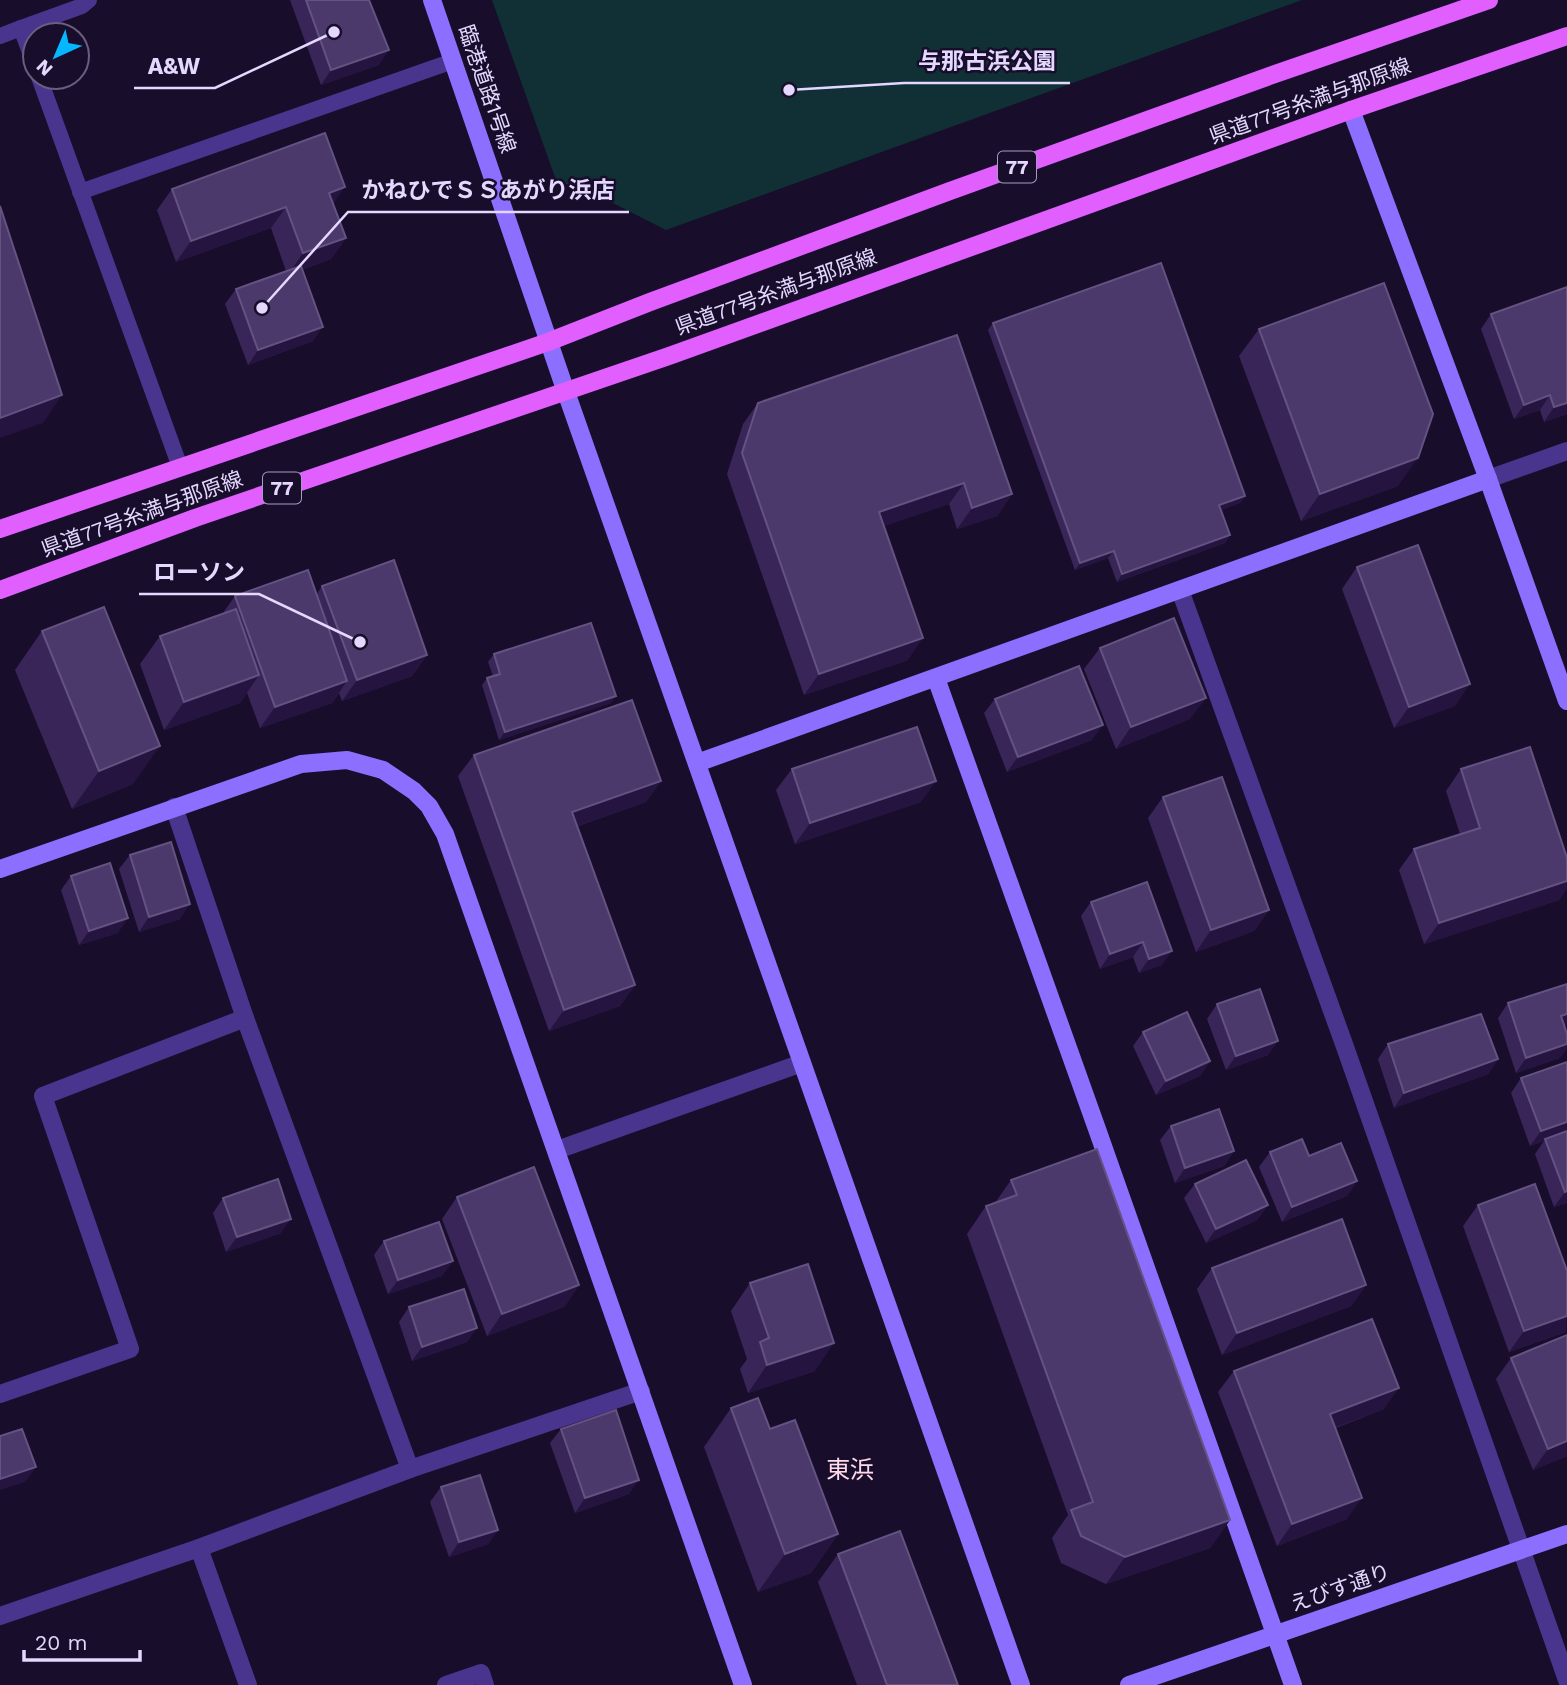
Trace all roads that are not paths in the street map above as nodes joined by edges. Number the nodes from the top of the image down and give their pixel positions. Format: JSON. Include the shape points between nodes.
{"nodes":[{"id":1,"x":89,"y":0,"type":"edge"},
{"id":2,"x":432,"y":0,"type":"edge"},
{"id":3,"x":1489,"y":0,"type":"edge"},
{"id":4,"x":40,"y":21,"type":"edge"},
{"id":5,"x":21,"y":28,"type":"edge"},
{"id":6,"x":0,"y":36,"type":"edge"},
{"id":7,"x":1567,"y":36,"type":"edge"},
{"id":8,"x":453,"y":61,"type":"junction"},
{"id":9,"x":44,"y":91,"type":"edge"},
{"id":10,"x":1351,"y":110,"type":"junction"},
{"id":11,"x":80,"y":192,"type":"junction"},
{"id":12,"x":548,"y":342,"type":"junction"},
{"id":13,"x":566,"y":392,"type":"junction"},
{"id":14,"x":1567,"y":451,"type":"edge"},
{"id":15,"x":180,"y":467,"type":"junction"},
{"id":16,"x":1488,"y":479,"type":"junction"},
{"id":17,"x":0,"y":530,"type":"edge"},
{"id":18,"x":0,"y":590,"type":"edge"},
{"id":19,"x":1180,"y":590,"type":"junction"},
{"id":20,"x":936,"y":678,"type":"junction"},
{"id":21,"x":1567,"y":701,"type":"edge"},
{"id":22,"x":697,"y":763,"type":"junction"},
{"id":23,"x":174,"y":807,"type":"junction"},
{"id":24,"x":0,"y":869,"type":"edge"},
{"id":25,"x":245,"y":1018,"type":"junction"},
{"id":26,"x":802,"y":1063,"type":"junction"},
{"id":27,"x":556,"y":1150,"type":"junction"},
{"id":28,"x":641,"y":1391,"type":"junction"},
{"id":29,"x":0,"y":1394,"type":"edge"},
{"id":30,"x":410,"y":1469,"type":"junction"},
{"id":31,"x":1567,"y":1534,"type":"edge"},
{"id":32,"x":199,"y":1548,"type":"junction"},
{"id":33,"x":1521,"y":1550,"type":"junction"},
{"id":34,"x":0,"y":1616,"type":"edge"},
{"id":35,"x":1275,"y":1635,"type":"junction"},
{"id":36,"x":1567,"y":1680,"type":"edge"},
{"id":37,"x":248,"y":1685,"type":"edge"},
{"id":38,"x":446,"y":1685,"type":"edge"},
{"id":39,"x":485,"y":1685,"type":"edge"},
{"id":40,"x":743,"y":1685,"type":"edge"},
{"id":41,"x":1021,"y":1685,"type":"edge"},
{"id":42,"x":1129,"y":1685,"type":"edge"},
{"id":43,"x":1293,"y":1685,"type":"edge"}],
"edges":[{"from":1,"to":4,"type":"lane"},
{"from":2,"to":8,"type":"street","name":"臨港道路1号線"},
{"from":3,"to":12,"type":"main road","name":"県道77号糸満与那原線","number":"77","via":[[962,187]]},
{"from":5,"to":6,"type":"lane"},
{"from":7,"to":10,"type":"main road","name":"県道77号糸満与那原線","number":"77"},
{"from":8,"to":11,"type":"lane"},
{"from":8,"to":12,"type":"street","name":"臨港道路1号線"},
{"from":9,"to":11,"type":"lane"},
{"from":10,"to":13,"type":"main road","name":"県道77号糸満与那原線","number":"77"},
{"from":10,"to":16,"type":"street"},
{"from":11,"to":15,"type":"lane"},
{"from":12,"to":13,"type":"street","name":"臨港道路1号線"},
{"from":12,"to":15,"type":"main road","name":"県道77号糸満与那原線","number":"77"},
{"from":13,"to":18,"type":"main road","name":"県道77号糸満与那原線","number":"77"},
{"from":13,"to":22,"type":"street","name":"臨港道路1号線"},
{"from":14,"to":16,"type":"street"},
{"from":15,"to":17,"type":"main road","name":"県道77号糸満与那原線","number":"77"},
{"from":16,"to":19,"type":"street"},
{"from":16,"to":21,"type":"street"},
{"from":19,"to":20,"type":"street"},
{"from":19,"to":33,"type":"street"},
{"from":20,"to":22,"type":"street"},
{"from":20,"to":35,"type":"street"},
{"from":22,"to":26,"type":"street","name":"臨港道路1号線"},
{"from":23,"to":24,"type":"street"},
{"from":23,"to":25,"type":"street"},
{"from":23,"to":27,"type":"street","via":[[301,764],[347,760],[383,770],[414,791],[445,834]]},
{"from":25,"to":29,"type":"street","via":[[43,1096],[130,1349]]},
{"from":25,"to":30,"type":"street"},
{"from":26,"to":27,"type":"street"},
{"from":26,"to":41,"type":"street","name":"臨港道路1号線"},
{"from":27,"to":28,"type":"street"},
{"from":28,"to":30,"type":"street"},
{"from":28,"to":40,"type":"street"},
{"from":30,"to":32,"type":"street"},
{"from":31,"to":33,"type":"street","name":"えびす通り"},
{"from":32,"to":34,"type":"street"},
{"from":32,"to":37,"type":"street"},
{"from":33,"to":35,"type":"street","name":"えびす通り"},
{"from":33,"to":36,"type":"street"},
{"from":35,"to":42,"type":"street","name":"えびす通り"},
{"from":35,"to":43,"type":"street"},
{"from":38,"to":39,"type":"street","via":[[481,1673]]}]}
